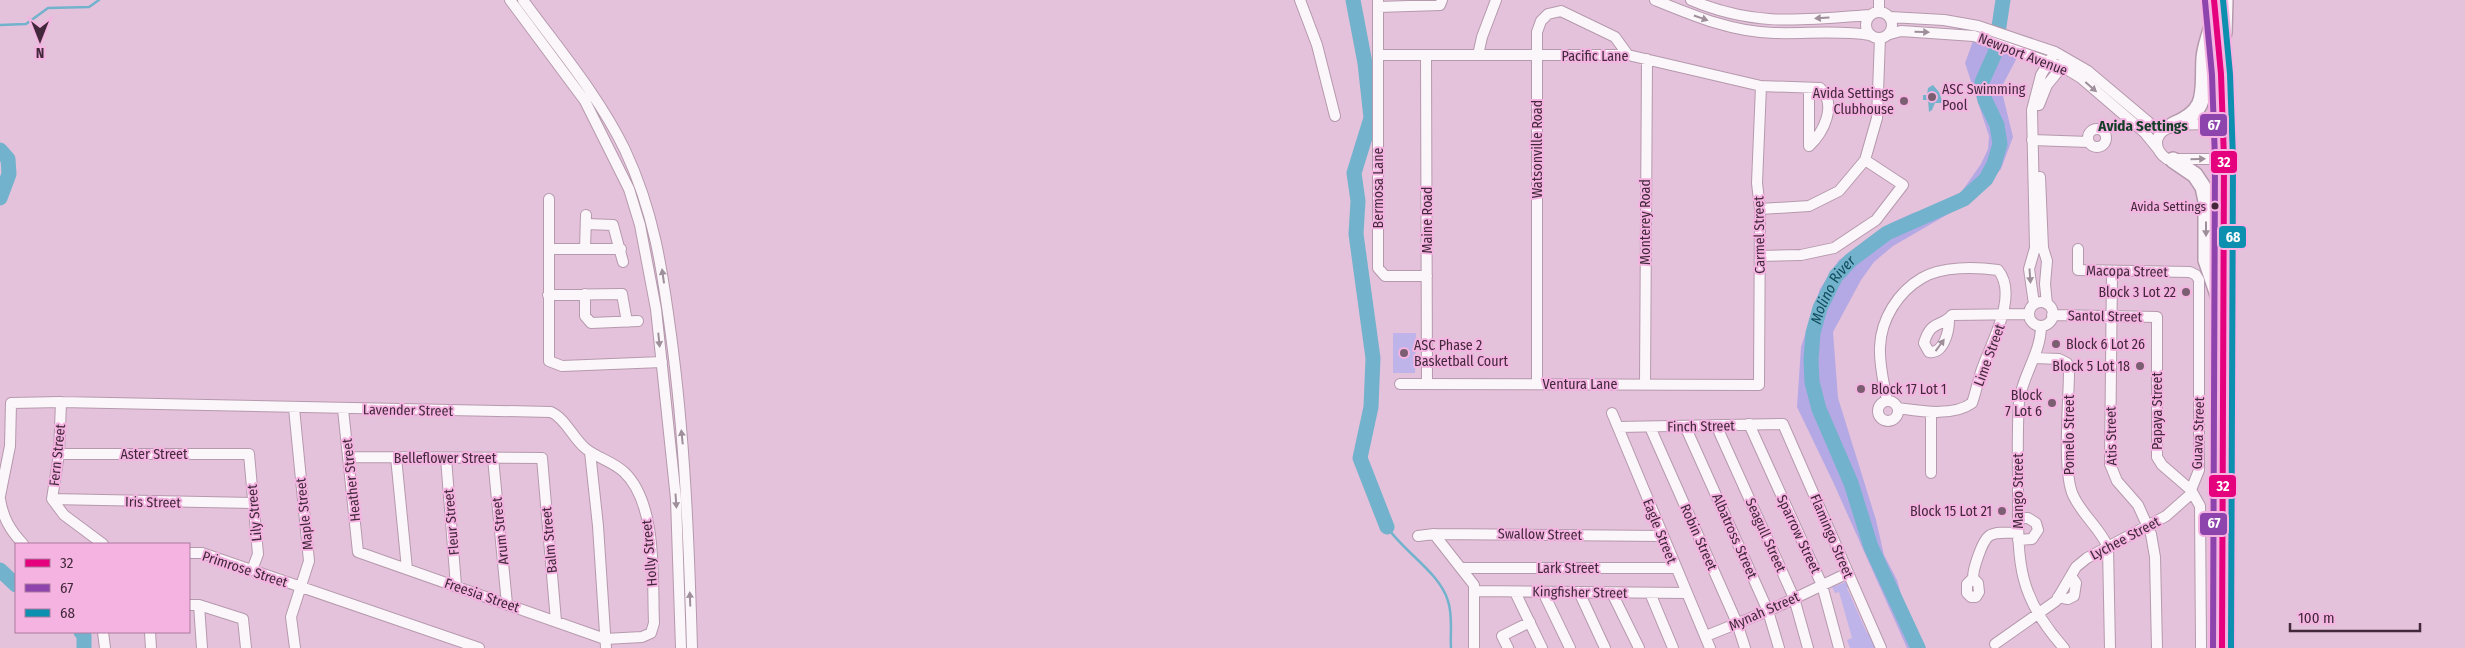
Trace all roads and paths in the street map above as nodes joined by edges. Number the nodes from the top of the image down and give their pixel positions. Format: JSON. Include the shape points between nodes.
{"nodes":[{"id":1,"x":510,"y":0,"type":"edge"},
{"id":2,"x":523,"y":0,"type":"edge"},
{"id":3,"x":1300,"y":0,"type":"edge"},
{"id":4,"x":1442,"y":0,"type":"edge"},
{"id":5,"x":1496,"y":0,"type":"edge"},
{"id":6,"x":1655,"y":0,"type":"edge"},
{"id":7,"x":1691,"y":0,"type":"edge"},
{"id":8,"x":1879,"y":0,"type":"edge"},
{"id":9,"x":1378,"y":3,"type":"edge"},
{"id":10,"x":2218,"y":3,"type":"edge"},
{"id":11,"x":1875,"y":13,"type":"junction"},
{"id":12,"x":1890,"y":17,"type":"junction"},
{"id":13,"x":1976,"y":31,"type":"junction"},
{"id":14,"x":1880,"y":36,"type":"junction"},
{"id":15,"x":2022,"y":45,"type":"junction"},
{"id":16,"x":2055,"y":52,"type":"junction"},
{"id":17,"x":1378,"y":55,"type":"junction"},
{"id":18,"x":1426,"y":55,"type":"junction"},
{"id":19,"x":1478,"y":55,"type":"junction"},
{"id":20,"x":1628,"y":55,"type":"junction"},
{"id":21,"x":1537,"y":56,"type":"junction"},
{"id":22,"x":1647,"y":59,"type":"junction"},
{"id":23,"x":2050,"y":62,"type":"junction"},
{"id":24,"x":2066,"y":62,"type":"junction"},
{"id":25,"x":1761,"y":86,"type":"junction"},
{"id":26,"x":1809,"y":88,"type":"junction"},
{"id":27,"x":1335,"y":116,"type":"dead end"},
{"id":28,"x":2223,"y":126,"type":"junction"},
{"id":29,"x":2168,"y":127,"type":"junction"},
{"id":30,"x":2035,"y":140,"type":"junction"},
{"id":31,"x":2089,"y":142,"type":"dead end"},
{"id":32,"x":2158,"y":149,"type":"junction"},
{"id":33,"x":2224,"y":159,"type":"junction"},
{"id":34,"x":1865,"y":160,"type":"junction"},
{"id":35,"x":2173,"y":160,"type":"junction"},
{"id":36,"x":640,"y":184,"type":"junction"},
{"id":37,"x":629,"y":189,"type":"junction"},
{"id":38,"x":549,"y":199,"type":"dead end"},
{"id":39,"x":2037,"y":208,"type":"junction"},
{"id":40,"x":1760,"y":209,"type":"junction"},
{"id":41,"x":549,"y":249,"type":"junction"},
{"id":42,"x":586,"y":249,"type":"junction"},
{"id":43,"x":621,"y":249,"type":"junction"},
{"id":44,"x":2078,"y":249,"type":"dead end"},
{"id":45,"x":1760,"y":256,"type":"junction"},
{"id":46,"x":623,"y":262,"type":"dead end"},
{"id":47,"x":2112,"y":271,"type":"junction"},
{"id":48,"x":2196,"y":275,"type":"joint"},
{"id":49,"x":1427,"y":276,"type":"junction"},
{"id":50,"x":585,"y":294,"type":"junction"},
{"id":51,"x":548,"y":295,"type":"junction"},
{"id":52,"x":2048,"y":304,"type":"junction"},
{"id":53,"x":2032,"y":309,"type":"junction"},
{"id":54,"x":2224,"y":311,"type":"junction"},
{"id":55,"x":2004,"y":313,"type":"junction"},
{"id":56,"x":2052,"y":315,"type":"junction"},
{"id":57,"x":2111,"y":316,"type":"junction"},
{"id":58,"x":2157,"y":317,"type":"joint"},
{"id":59,"x":1949,"y":320,"type":"dead end"},
{"id":60,"x":2041,"y":326,"type":"junction"},
{"id":61,"x":2035,"y":358,"type":"junction"},
{"id":62,"x":662,"y":362,"type":"junction"},
{"id":63,"x":1400,"y":384,"type":"dead end"},
{"id":64,"x":1428,"y":384,"type":"junction"},
{"id":65,"x":1537,"y":384,"type":"junction"},
{"id":66,"x":1645,"y":385,"type":"junction"},
{"id":67,"x":1759,"y":385,"type":"joint"},
{"id":68,"x":1887,"y":401,"type":"junction"},
{"id":69,"x":62,"y":402,"type":"junction"},
{"id":70,"x":294,"y":408,"type":"junction"},
{"id":71,"x":1898,"y":408,"type":"junction"},
{"id":72,"x":343,"y":409,"type":"junction"},
{"id":73,"x":1932,"y":412,"type":"junction"},
{"id":74,"x":1612,"y":413,"type":"dead end"},
{"id":75,"x":1748,"y":424,"type":"junction"},
{"id":76,"x":1784,"y":424,"type":"joint"},
{"id":77,"x":1716,"y":425,"type":"junction"},
{"id":78,"x":1685,"y":426,"type":"junction"},
{"id":79,"x":1650,"y":427,"type":"junction"},
{"id":80,"x":1618,"y":428,"type":"junction"},
{"id":81,"x":590,"y":452,"type":"junction"},
{"id":82,"x":59,"y":454,"type":"junction"},
{"id":83,"x":249,"y":454,"type":"joint"},
{"id":84,"x":348,"y":457,"type":"junction"},
{"id":85,"x":396,"y":457,"type":"junction"},
{"id":86,"x":446,"y":458,"type":"junction"},
{"id":87,"x":493,"y":458,"type":"junction"},
{"id":88,"x":542,"y":458,"type":"joint"},
{"id":89,"x":1931,"y":472,"type":"dead end"},
{"id":90,"x":2192,"y":492,"type":"junction"},
{"id":91,"x":0,"y":497,"type":"edge"},
{"id":92,"x":52,"y":499,"type":"junction"},
{"id":93,"x":254,"y":503,"type":"junction"},
{"id":94,"x":2018,"y":518,"type":"junction"},
{"id":95,"x":2148,"y":526,"type":"junction"},
{"id":96,"x":1434,"y":534,"type":"junction"},
{"id":97,"x":1418,"y":536,"type":"dead end"},
{"id":98,"x":1663,"y":536,"type":"junction"},
{"id":99,"x":2018,"y":536,"type":"junction"},
{"id":100,"x":22,"y":543,"type":"edge"},
{"id":101,"x":103,"y":543,"type":"edge"},
{"id":102,"x":2108,"y":547,"type":"junction"},
{"id":103,"x":358,"y":552,"type":"joint"},
{"id":104,"x":190,"y":553,"type":"edge"},
{"id":105,"x":1461,"y":568,"type":"junction"},
{"id":106,"x":1676,"y":568,"type":"junction"},
{"id":107,"x":407,"y":569,"type":"junction"},
{"id":108,"x":252,"y":570,"type":"junction"},
{"id":109,"x":1848,"y":573,"type":"junction"},
{"id":110,"x":1973,"y":578,"type":"dead end"},
{"id":111,"x":1822,"y":585,"type":"junction"},
{"id":112,"x":456,"y":586,"type":"junction"},
{"id":113,"x":301,"y":587,"type":"junction"},
{"id":114,"x":1474,"y":591,"type":"junction"},
{"id":115,"x":1515,"y":592,"type":"junction"},
{"id":116,"x":1543,"y":592,"type":"junction"},
{"id":117,"x":1579,"y":592,"type":"junction"},
{"id":118,"x":1612,"y":593,"type":"junction"},
{"id":119,"x":1650,"y":593,"type":"junction"},
{"id":120,"x":1687,"y":593,"type":"junction"},
{"id":121,"x":1794,"y":598,"type":"junction"},
{"id":122,"x":507,"y":604,"type":"junction"},
{"id":123,"x":194,"y":605,"type":"edge"},
{"id":124,"x":1768,"y":611,"type":"junction"},
{"id":125,"x":2039,"y":615,"type":"junction"},
{"id":126,"x":556,"y":621,"type":"junction"},
{"id":127,"x":1530,"y":622,"type":"junction"},
{"id":128,"x":1737,"y":623,"type":"junction"},
{"id":129,"x":103,"y":633,"type":"edge"},
{"id":130,"x":150,"y":633,"type":"edge"},
{"id":131,"x":1706,"y":636,"type":"junction"},
{"id":132,"x":606,"y":643,"type":"edge"},
{"id":133,"x":1995,"y":644,"type":"dead end"},
{"id":134,"x":105,"y":648,"type":"edge"},
{"id":135,"x":151,"y":648,"type":"edge"},
{"id":136,"x":202,"y":648,"type":"edge"},
{"id":137,"x":246,"y":648,"type":"edge"},
{"id":138,"x":295,"y":648,"type":"edge"},
{"id":139,"x":479,"y":648,"type":"edge"},
{"id":140,"x":681,"y":648,"type":"edge"},
{"id":141,"x":692,"y":648,"type":"edge"},
{"id":142,"x":1474,"y":648,"type":"edge"},
{"id":143,"x":1508,"y":648,"type":"edge"},
{"id":144,"x":1542,"y":648,"type":"edge"},
{"id":145,"x":1570,"y":648,"type":"edge"},
{"id":146,"x":1605,"y":648,"type":"edge"},
{"id":147,"x":1639,"y":648,"type":"edge"},
{"id":148,"x":1673,"y":648,"type":"edge"},
{"id":149,"x":1710,"y":648,"type":"edge"},
{"id":150,"x":1744,"y":648,"type":"edge"},
{"id":151,"x":1779,"y":648,"type":"edge"},
{"id":152,"x":1808,"y":648,"type":"edge"},
{"id":153,"x":1839,"y":648,"type":"edge"},
{"id":154,"x":1881,"y":648,"type":"edge"},
{"id":155,"x":2064,"y":648,"type":"edge"},
{"id":156,"x":2110,"y":648,"type":"edge"},
{"id":157,"x":2157,"y":648,"type":"edge"},
{"id":158,"x":2200,"y":648,"type":"edge"},
{"id":159,"x":2222,"y":648,"type":"edge"}],
"edges":[{"from":1,"to":37,"type":"street","via":[[585,101]]},
{"from":2,"to":36,"type":"street","via":[[593,96],[624,148]]},
{"from":3,"to":27,"type":"street","via":[[1317,45]]},
{"from":4,"to":9,"type":"street","via":[[1440,5],[1424,6]]},
{"from":5,"to":19,"type":"street"},
{"from":6,"to":14,"type":"street","name":"Newport Avenue","one_way":true,"via":[[1698,18],[1746,31],[1853,32]]},
{"from":11,"to":7,"type":"street","one_way":true,"via":[[1766,20],[1727,14]]},
{"from":8,"to":11,"type":"street"},
{"from":9,"to":17,"type":"street","name":"Bermosa Lane"},
{"from":10,"to":28,"type":"main road"},
{"from":10,"to":29,"type":"main road","via":[[2204,57],[2202,102],[2192,116]]},
{"from":11,"to":12,"type":"street"},
{"from":11,"to":14,"type":"street","via":[[1866,22]]},
{"from":12,"to":13,"type":"street","name":"Newport Avenue","via":[[1944,20]]},
{"from":12,"to":14,"type":"street","via":[[1893,26]]},
{"from":14,"to":13,"type":"street","name":"Newport Avenue","one_way":true,"via":[[1901,31]]},
{"from":13,"to":15,"type":"street","name":"Newport Avenue"},
{"from":14,"to":34,"type":"street","via":[[1877,118]]},
{"from":15,"to":16,"type":"street","name":"Newport Avenue"},
{"from":15,"to":23,"type":"street","name":"Newport Avenue"},
{"from":16,"to":23,"type":"street"},
{"from":16,"to":24,"type":"street","name":"Newport Avenue"},
{"from":17,"to":18,"type":"street","name":"Pacific Lane"},
{"from":17,"to":49,"type":"street","name":"Bermosa Lane","via":[[1378,268],[1385,276]]},
{"from":18,"to":19,"type":"street","name":"Pacific Lane"},
{"from":18,"to":49,"type":"street","name":"Maine Road"},
{"from":19,"to":21,"type":"street","name":"Pacific Lane"},
{"from":20,"to":21,"type":"street","name":"Pacific Lane"},
{"from":20,"to":21,"type":"street","name":"Watsonville Road","via":[[1615,37],[1561,11],[1548,14],[1541,21],[1537,32]]},
{"from":20,"to":22,"type":"street","name":"Pacific Lane"},
{"from":21,"to":65,"type":"street","name":"Watsonville Road"},
{"from":22,"to":25,"type":"street","name":"Pacific Lane"},
{"from":22,"to":66,"type":"street","name":"Monterey Road"},
{"from":23,"to":24,"type":"street","name":"Newport Avenue"},
{"from":23,"to":30,"type":"street","via":[[2041,75],[2034,99]]},
{"from":24,"to":29,"type":"street","name":"Newport Avenue","via":[[2088,71],[2152,125]]},
{"from":24,"to":30,"type":"street","via":[[2040,100]]},
{"from":24,"to":32,"type":"street","name":"Newport Avenue","one_way":true,"via":[[2146,133]]},
{"from":25,"to":26,"type":"street","name":"Pacific Lane"},
{"from":25,"to":40,"type":"street","name":"Carmel Street","via":[[1757,183]]},
{"from":26,"to":26,"type":"street","via":[[1820,88],[1828,104],[1826,122],[1809,146]]},
{"from":28,"to":29,"type":"street","name":"Newport Avenue"},
{"from":28,"to":33,"type":"main road"},
{"from":29,"to":32,"type":"street","via":[[2157,141]]},
{"from":30,"to":31,"type":"street"},
{"from":30,"to":39,"type":"street"},
{"from":32,"to":35,"type":"street","name":"Newport Avenue","via":[[2161,155]]},
{"from":35,"to":33,"type":"street","one_way":true},
{"from":33,"to":54,"type":"main road"},
{"from":34,"to":40,"type":"street","via":[[1839,190],[1809,206]]},
{"from":34,"to":45,"type":"street","via":[[1903,185],[1876,220],[1834,248],[1801,255]]},
{"from":35,"to":54,"type":"main road","one_way":true,"via":[[2195,174],[2203,187],[2206,260]]},
{"from":36,"to":37,"type":"street"},
{"from":141,"to":36,"type":"street","one_way":true,"via":[[688,524],[675,361],[660,252]]},
{"from":37,"to":62,"type":"street","one_way":true,"via":[[647,255]]},
{"from":38,"to":41,"type":"street"},
{"from":39,"to":52,"type":"street","via":[[2047,261],[2045,284]]},
{"from":39,"to":53,"type":"street","one_way":true,"via":[[2029,269]]},
{"from":40,"to":45,"type":"street","name":"Carmel Street"},
{"from":41,"to":42,"type":"street"},
{"from":41,"to":51,"type":"street"},
{"from":42,"to":43,"type":"street"},
{"from":42,"to":43,"type":"street","via":[[586,219],[613,225]]},
{"from":43,"to":46,"type":"street"},
{"from":44,"to":47,"type":"street","name":"Macopa Street","via":[[2078,270]]},
{"from":45,"to":67,"type":"street","name":"Carmel Street"},
{"from":47,"to":48,"type":"street","name":"Macopa Street","via":[[2190,272]]},
{"from":47,"to":57,"type":"street","name":"Atis Street"},
{"from":48,"to":90,"type":"street","name":"Guava Street","via":[[2200,285],[2199,470]]},
{"from":49,"to":64,"type":"street","name":"Maine Road"},
{"from":50,"to":50,"type":"street","via":[[622,294],[632,322],[588,322]]},
{"from":50,"to":51,"type":"street"},
{"from":51,"to":62,"type":"street","via":[[550,364]]},
{"from":52,"to":53,"type":"street","via":[[2041,302]]},
{"from":52,"to":56,"type":"street"},
{"from":53,"to":55,"type":"street"},
{"from":53,"to":60,"type":"street","via":[[2031,321]]},
{"from":54,"to":159,"type":"main road"},
{"from":55,"to":59,"type":"street","via":[[1962,313],[1952,315]]},
{"from":55,"to":68,"type":"street","name":"Lime Street","via":[[2003,276],[1998,270],[1953,270],[1922,277],[1897,300],[1882,332],[1879,354]]},
{"from":55,"to":73,"type":"street","name":"Lime Street","via":[[1972,403],[1963,408]]},
{"from":56,"to":57,"type":"street","name":"Santol Street"},
{"from":56,"to":60,"type":"street","via":[[2049,322]]},
{"from":57,"to":58,"type":"street","name":"Santol Street"},
{"from":57,"to":95,"type":"street","name":"Atis Street","via":[[2111,470],[2138,505]]},
{"from":58,"to":90,"type":"street","name":"Papaya Street","via":[[2157,457]]},
{"from":60,"to":61,"type":"street","name":"Mango Street"},
{"from":61,"to":94,"type":"street","name":"Mango Street","via":[[2019,401]]},
{"from":61,"to":102,"type":"street","name":"Pomelo Street","via":[[2059,359],[2067,364],[2069,480],[2077,502]]},
{"from":62,"to":140,"type":"street","one_way":true,"via":[[676,499]]},
{"from":63,"to":64,"type":"street","name":"Ventura Lane"},
{"from":64,"to":65,"type":"street","name":"Ventura Lane"},
{"from":65,"to":66,"type":"street","name":"Ventura Lane"},
{"from":66,"to":67,"type":"street","name":"Ventura Lane"},
{"from":68,"to":71,"type":"street","name":"Lime Street","via":[[1895,403]]},
{"from":68,"to":71,"type":"street","name":"Lime Street","via":[[1879,406],[1881,419],[1894,420]]},
{"from":69,"to":70,"type":"street","name":"Lavender Street"},
{"from":69,"to":82,"type":"street","name":"Fern Street"},
{"from":69,"to":91,"type":"street","name":"Lavender Street","via":[[11,403],[10,446]]},
{"from":70,"to":72,"type":"street","name":"Lavender Street"},
{"from":70,"to":113,"type":"street","name":"Maple Street","via":[[309,562]]},
{"from":71,"to":73,"type":"street","name":"Lime Street"},
{"from":72,"to":81,"type":"street","name":"Lavender Street","via":[[551,412],[557,414]]},
{"from":72,"to":84,"type":"street","name":"Heather Street"},
{"from":73,"to":89,"type":"street"},
{"from":74,"to":80,"type":"street","name":"Eagle Street"},
{"from":75,"to":76,"type":"street","name":"Finch Street"},
{"from":75,"to":77,"type":"street","name":"Finch Street"},
{"from":75,"to":111,"type":"street","name":"Sparrow Street"},
{"from":76,"to":109,"type":"street","name":"Flamingo Street"},
{"from":77,"to":78,"type":"street","name":"Finch Street"},
{"from":77,"to":121,"type":"street","name":"Seagull Street"},
{"from":78,"to":79,"type":"street","name":"Finch Street"},
{"from":78,"to":124,"type":"street","name":"Albatross Street"},
{"from":79,"to":80,"type":"street","name":"Finch Street"},
{"from":79,"to":128,"type":"street","name":"Robin Street"},
{"from":80,"to":98,"type":"street","name":"Eagle Street"},
{"from":81,"to":132,"type":"street"},
{"from":81,"to":132,"type":"street","name":"Holly Street","via":[[610,461],[636,487],[649,524],[653,628],[646,636]]},
{"from":82,"to":83,"type":"street","name":"Aster Street"},
{"from":82,"to":92,"type":"street","name":"Fern Street"},
{"from":83,"to":93,"type":"street","name":"Lily Street"},
{"from":84,"to":85,"type":"street","name":"Belleflower Street"},
{"from":84,"to":103,"type":"street","name":"Heather Street"},
{"from":85,"to":86,"type":"street","name":"Belleflower Street"},
{"from":85,"to":107,"type":"street"},
{"from":86,"to":87,"type":"street","name":"Belleflower Street"},
{"from":86,"to":112,"type":"street","name":"Fleur Street"},
{"from":87,"to":88,"type":"street","name":"Belleflower Street"},
{"from":87,"to":122,"type":"street","name":"Arum Street"},
{"from":88,"to":126,"type":"street","name":"Balm Street"},
{"from":90,"to":95,"type":"street","name":"Lychee Street","via":[[2166,516]]},
{"from":90,"to":158,"type":"street","via":[[2200,506]]},
{"from":91,"to":100,"type":"street","via":[[9,529]]},
{"from":92,"to":93,"type":"street","name":"Iris Street"},
{"from":92,"to":101,"type":"street","name":"Fern Street","via":[[64,515]]},
{"from":93,"to":108,"type":"street","name":"Lily Street","via":[[258,554]]},
{"from":94,"to":99,"type":"street","name":"Mango Street"},
{"from":94,"to":99,"type":"street","via":[[2028,518],[2036,523],[2038,530],[2032,539]]},
{"from":95,"to":102,"type":"street","name":"Lychee Street"},
{"from":95,"to":157,"type":"street","name":"Atis Street","via":[[2155,557]]},
{"from":96,"to":97,"type":"street","name":"Swallow Street"},
{"from":96,"to":98,"type":"street","name":"Swallow Street"},
{"from":96,"to":105,"type":"street"},
{"from":98,"to":106,"type":"street","name":"Eagle Street"},
{"from":99,"to":110,"type":"street","via":[[1990,536],[1975,563]]},
{"from":99,"to":125,"type":"street","name":"Mango Street","via":[[2021,571]]},
{"from":102,"to":125,"type":"street","name":"Lychee Street","via":[[2076,567],[2058,597]]},
{"from":102,"to":156,"type":"street","name":"Pomelo Street"},
{"from":103,"to":107,"type":"street","name":"Freesia Street"},
{"from":104,"to":108,"type":"street","name":"Primrose Street","via":[[202,553]]},
{"from":105,"to":106,"type":"street","name":"Lark Street"},
{"from":105,"to":114,"type":"street","via":[[1472,582]]},
{"from":106,"to":120,"type":"street","name":"Eagle Street"},
{"from":107,"to":112,"type":"street","name":"Freesia Street"},
{"from":108,"to":113,"type":"street","name":"Primrose Street"},
{"from":109,"to":111,"type":"street","name":"Mynah Street"},
{"from":109,"to":154,"type":"street","name":"Flamingo Street"},
{"from":111,"to":121,"type":"street","name":"Mynah Street"},
{"from":111,"to":153,"type":"street","name":"Sparrow Street"},
{"from":112,"to":122,"type":"street","name":"Freesia Street"},
{"from":113,"to":138,"type":"street","name":"Maple Street","via":[[291,617]]},
{"from":113,"to":139,"type":"street","name":"Primrose Street"},
{"from":114,"to":115,"type":"street","name":"Kingfisher Street"},
{"from":114,"to":142,"type":"street"},
{"from":115,"to":116,"type":"street","name":"Kingfisher Street"},
{"from":115,"to":127,"type":"street"},
{"from":116,"to":117,"type":"street","name":"Kingfisher Street"},
{"from":116,"to":145,"type":"street"},
{"from":117,"to":118,"type":"street","name":"Kingfisher Street"},
{"from":117,"to":146,"type":"street"},
{"from":118,"to":119,"type":"street","name":"Kingfisher Street"},
{"from":118,"to":147,"type":"street"},
{"from":119,"to":120,"type":"street","name":"Kingfisher Street"},
{"from":119,"to":148,"type":"street"},
{"from":120,"to":131,"type":"street","name":"Eagle Street"},
{"from":121,"to":124,"type":"street","name":"Mynah Street"},
{"from":121,"to":152,"type":"street","name":"Seagull Street"},
{"from":122,"to":126,"type":"street","name":"Freesia Street"},
{"from":123,"to":136,"type":"street"},
{"from":123,"to":137,"type":"street","via":[[243,619]]},
{"from":124,"to":128,"type":"street","name":"Mynah Street"},
{"from":124,"to":151,"type":"street","name":"Albatross Street"},
{"from":125,"to":133,"type":"street","name":"Lychee Street"},
{"from":125,"to":155,"type":"street","name":"Mango Street"},
{"from":126,"to":132,"type":"street","name":"Freesia Street"},
{"from":127,"to":143,"type":"street","via":[[1502,636]]},
{"from":127,"to":144,"type":"street"},
{"from":128,"to":131,"type":"street","name":"Mynah Street"},
{"from":128,"to":150,"type":"street","name":"Robin Street"},
{"from":129,"to":134,"type":"street"},
{"from":130,"to":135,"type":"street"},
{"from":131,"to":149,"type":"street","name":"Eagle Street"}]}
